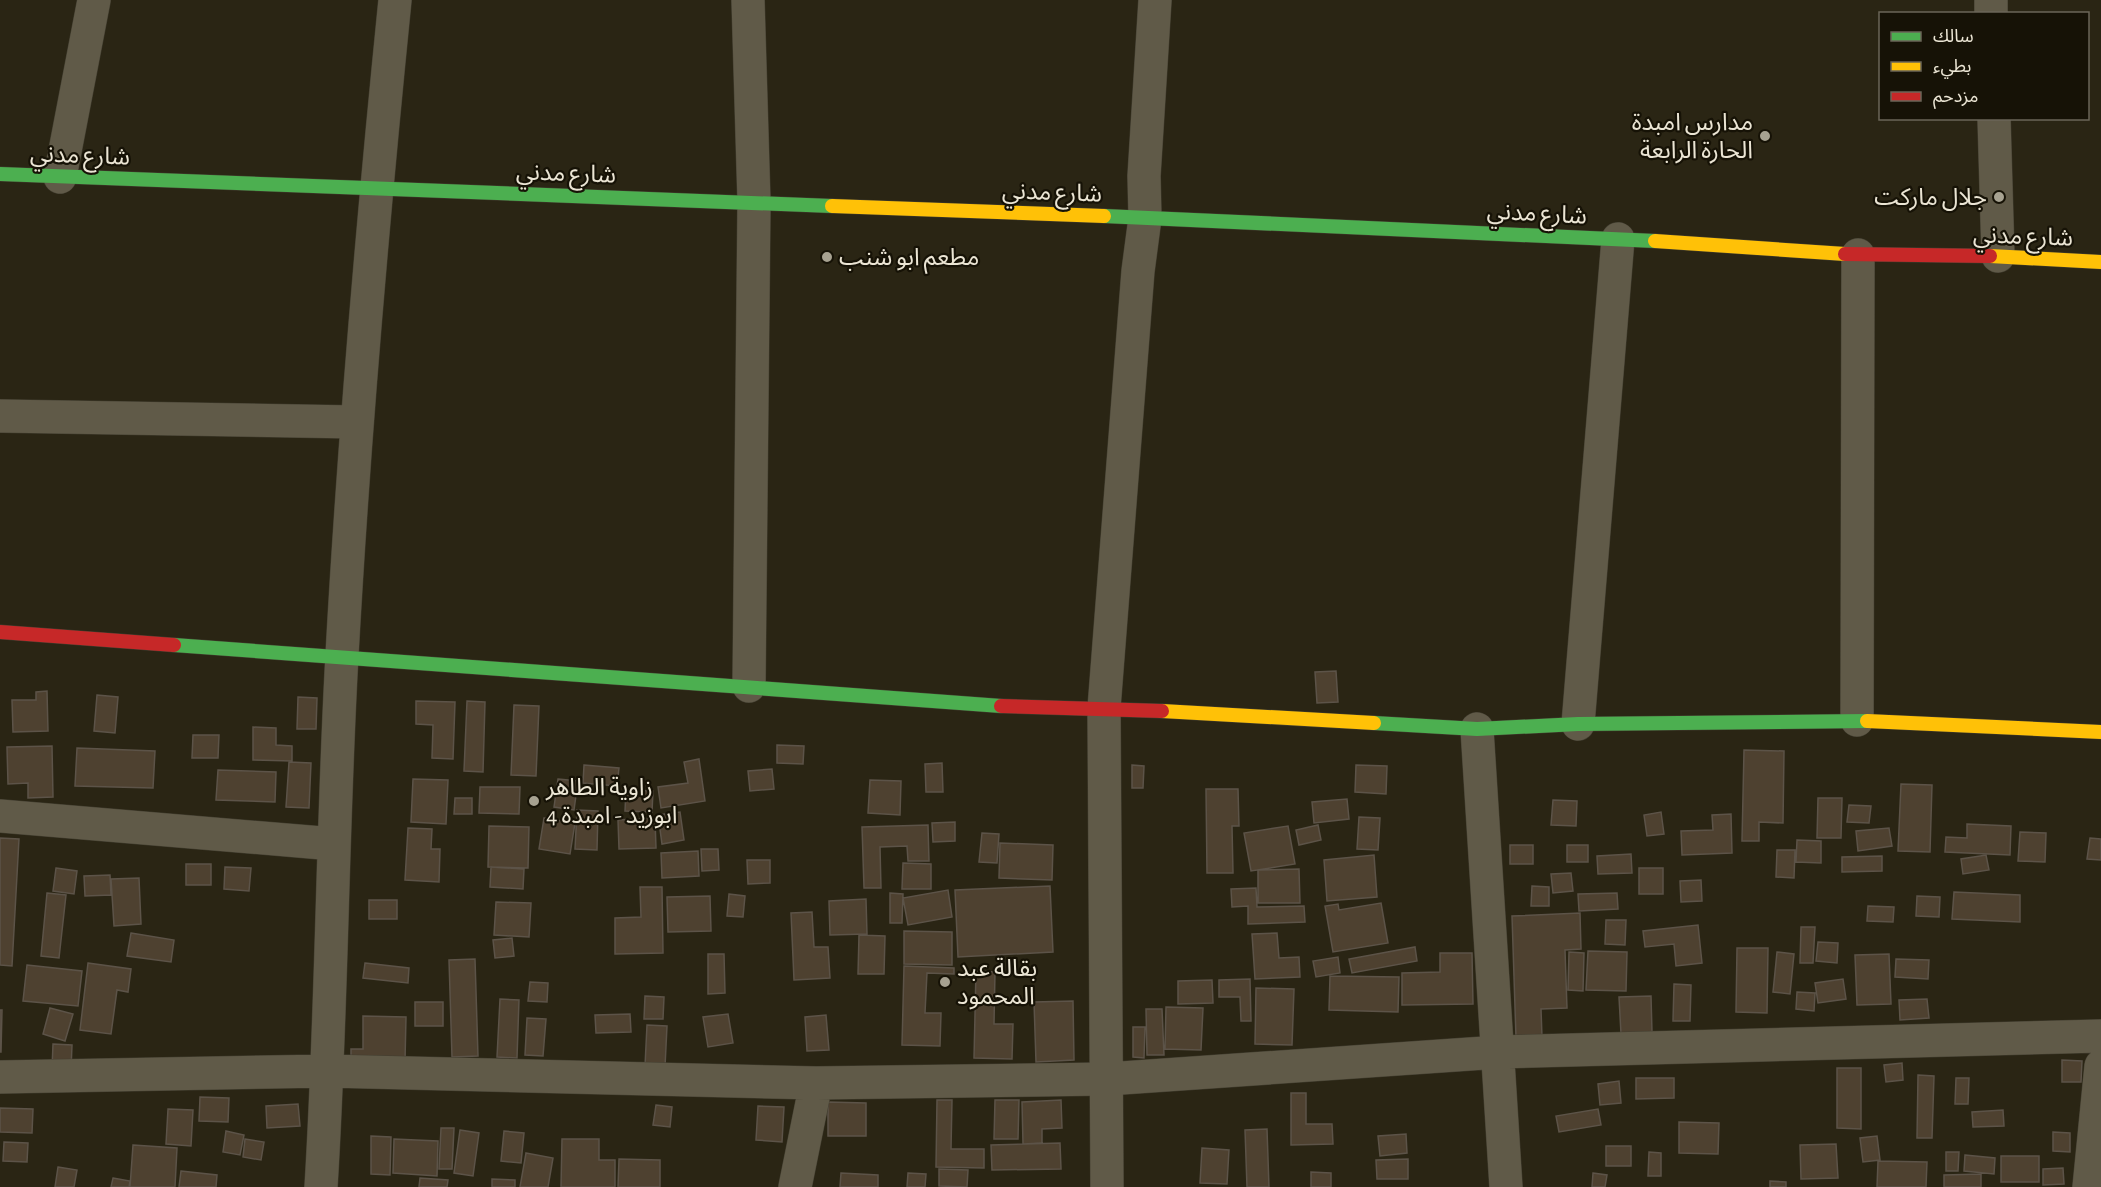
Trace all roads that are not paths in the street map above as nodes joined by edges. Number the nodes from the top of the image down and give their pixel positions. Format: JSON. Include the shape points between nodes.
{"nodes":[{"id":1,"x":94,"y":0,"type":"edge"},
{"id":2,"x":395,"y":0,"type":"edge"},
{"id":3,"x":748,"y":0,"type":"edge"},
{"id":4,"x":1155,"y":0,"type":"edge"},
{"id":5,"x":1994,"y":120,"type":"edge"},
{"id":6,"x":0,"y":174,"type":"edge"},
{"id":7,"x":60,"y":177,"type":"junction"},
{"id":8,"x":376,"y":189,"type":"junction"},
{"id":9,"x":754,"y":202,"type":"junction"},
{"id":10,"x":1145,"y":218,"type":"junction"},
{"id":11,"x":1618,"y":239,"type":"junction"},
{"id":12,"x":1857,"y":255,"type":"junction"},
{"id":13,"x":1998,"y":256,"type":"junction"},
{"id":14,"x":2101,"y":262,"type":"edge"},
{"id":15,"x":0,"y":416,"type":"edge"},
{"id":16,"x":356,"y":422,"type":"junction"},
{"id":17,"x":0,"y":632,"type":"edge"},
{"id":18,"x":342,"y":658,"type":"junction"},
{"id":19,"x":749,"y":686,"type":"junction"},
{"id":20,"x":1104,"y":708,"type":"junction"},
{"id":21,"x":1857,"y":720,"type":"junction"},
{"id":22,"x":1578,"y":724,"type":"junction"},
{"id":23,"x":1477,"y":729,"type":"junction"},
{"id":24,"x":2101,"y":732,"type":"edge"},
{"id":25,"x":0,"y":816,"type":"edge"},
{"id":26,"x":334,"y":844,"type":"junction"},
{"id":27,"x":2101,"y":1036,"type":"edge"},
{"id":28,"x":1499,"y":1052,"type":"junction"},
{"id":29,"x":2101,"y":1066,"type":"edge"},
{"id":30,"x":328,"y":1071,"type":"junction"},
{"id":31,"x":0,"y":1077,"type":"edge"},
{"id":32,"x":1107,"y":1079,"type":"junction"},
{"id":33,"x":816,"y":1083,"type":"junction"},
{"id":34,"x":321,"y":1187,"type":"edge"},
{"id":35,"x":795,"y":1187,"type":"edge"},
{"id":36,"x":1107,"y":1187,"type":"edge"},
{"id":37,"x":1506,"y":1187,"type":"edge"},
{"id":38,"x":2089,"y":1187,"type":"edge"}],
"edges":[{"from":1,"to":7,"type":"street"},
{"from":2,"to":8,"type":"street"},
{"from":3,"to":9,"type":"street"},
{"from":4,"to":10,"type":"street"},
{"from":5,"to":13,"type":"street"},
{"from":6,"to":7,"type":"street","name":"شارع مدني"},
{"from":7,"to":8,"type":"street","name":"شارع مدني"},
{"from":8,"to":9,"type":"street","name":"شارع مدني"},
{"from":8,"to":16,"type":"street"},
{"from":9,"to":10,"type":"street","name":"شارع مدني"},
{"from":9,"to":19,"type":"street"},
{"from":10,"to":11,"type":"street","name":"شارع مدني"},
{"from":10,"to":20,"type":"street"},
{"from":11,"to":12,"type":"street","name":"شارع مدني"},
{"from":11,"to":22,"type":"street"},
{"from":12,"to":13,"type":"street","name":"شارع مدني"},
{"from":12,"to":21,"type":"street"},
{"from":13,"to":14,"type":"street","name":"شارع مدني"},
{"from":15,"to":16,"type":"street"},
{"from":16,"to":18,"type":"street"},
{"from":17,"to":18,"type":"street"},
{"from":18,"to":19,"type":"street"},
{"from":18,"to":26,"type":"street"},
{"from":19,"to":20,"type":"street","via":[[1010,707]]},
{"from":20,"to":23,"type":"street"},
{"from":20,"to":32,"type":"street"},
{"from":21,"to":22,"type":"street"},
{"from":21,"to":24,"type":"street"},
{"from":22,"to":23,"type":"street"},
{"from":23,"to":28,"type":"street"},
{"from":25,"to":26,"type":"street"},
{"from":26,"to":30,"type":"street"},
{"from":27,"to":28,"type":"street"},
{"from":28,"to":32,"type":"street"},
{"from":28,"to":37,"type":"street"},
{"from":29,"to":38,"type":"street"},
{"from":30,"to":31,"type":"street"},
{"from":30,"to":33,"type":"street"},
{"from":30,"to":34,"type":"street"},
{"from":32,"to":33,"type":"street"},
{"from":32,"to":36,"type":"street"},
{"from":33,"to":35,"type":"street"}]}
